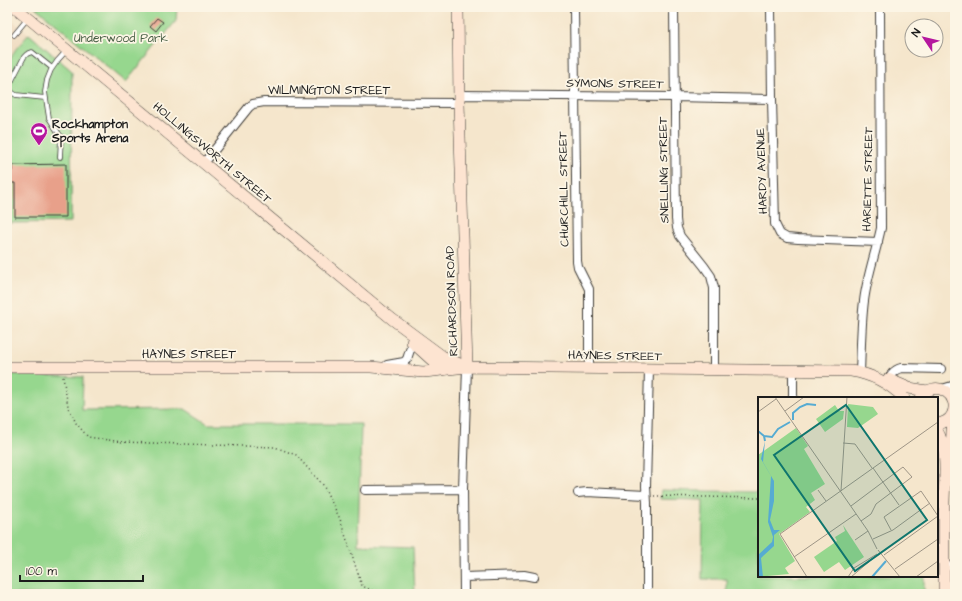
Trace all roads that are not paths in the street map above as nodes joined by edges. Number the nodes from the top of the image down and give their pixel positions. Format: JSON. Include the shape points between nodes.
{"nodes":[{"id":1,"x":15,"y":7,"type":"edge"},
{"id":2,"x":458,"y":7,"type":"edge"},
{"id":3,"x":574,"y":7,"type":"edge"},
{"id":4,"x":674,"y":7,"type":"edge"},
{"id":5,"x":771,"y":7,"type":"edge"},
{"id":6,"x":880,"y":7,"type":"edge"},
{"id":7,"x":28,"y":18,"type":"junction"},
{"id":8,"x":14,"y":35,"type":"dead end"},
{"id":9,"x":67,"y":50,"type":"junction"},
{"id":10,"x":52,"y":68,"type":"junction"},
{"id":11,"x":575,"y":96,"type":"junction"},
{"id":12,"x":674,"y":97,"type":"junction"},
{"id":13,"x":45,"y":98,"type":"junction"},
{"id":14,"x":459,"y":99,"type":"junction"},
{"id":15,"x":772,"y":99,"type":"junction"},
{"id":16,"x":60,"y":157,"type":"dead end"},
{"id":17,"x":204,"y":164,"type":"junction"},
{"id":18,"x":878,"y":242,"type":"junction"},
{"id":19,"x":417,"y":342,"type":"junction"},
{"id":20,"x":7,"y":367,"type":"edge"},
{"id":21,"x":371,"y":367,"type":"junction"},
{"id":22,"x":467,"y":367,"type":"junction"},
{"id":23,"x":448,"y":368,"type":"junction"},
{"id":24,"x":589,"y":368,"type":"junction"},
{"id":25,"x":649,"y":370,"type":"junction"},
{"id":26,"x":714,"y":370,"type":"junction"},
{"id":27,"x":793,"y":370,"type":"junction"},
{"id":28,"x":941,"y":370,"type":"dead end"},
{"id":29,"x":860,"y":373,"type":"junction"},
{"id":30,"x":887,"y":382,"type":"junction"},
{"id":31,"x":955,"y":385,"type":"edge"},
{"id":32,"x":942,"y":389,"type":"junction"},
{"id":33,"x":924,"y":394,"type":"edge"},
{"id":34,"x":793,"y":397,"type":"edge"},
{"id":35,"x":903,"y":397,"type":"edge"},
{"id":36,"x":955,"y":407,"type":"edge"},
{"id":37,"x":938,"y":424,"type":"edge"},
{"id":38,"x":938,"y":432,"type":"edge"},
{"id":39,"x":953,"y":454,"type":"edge"},
{"id":40,"x":946,"y":472,"type":"junction"},
{"id":41,"x":463,"y":489,"type":"junction"},
{"id":42,"x":365,"y":490,"type":"dead end"},
{"id":43,"x":578,"y":493,"type":"dead end"},
{"id":44,"x":646,"y":495,"type":"junction"},
{"id":45,"x":950,"y":566,"type":"edge"},
{"id":46,"x":464,"y":577,"type":"junction"},
{"id":47,"x":534,"y":577,"type":"dead end"},
{"id":48,"x":464,"y":594,"type":"edge"},
{"id":49,"x":647,"y":594,"type":"edge"},
{"id":50,"x":944,"y":594,"type":"edge"}],
"edges":[{"from":1,"to":7,"type":"street","name":"HOLLINGSWORTH STREET"},
{"from":2,"to":14,"type":"street","name":"RICHARDSON ROAD"},
{"from":3,"to":11,"type":"street","name":"CHURCHILL STREET"},
{"from":4,"to":12,"type":"street","name":"SNELLING STREET"},
{"from":5,"to":15,"type":"street","name":"HARDY AVENUE"},
{"from":6,"to":18,"type":"street","name":"HARIETTE STREET","via":[[881,228]]},
{"from":7,"to":8,"type":"lane"},
{"from":7,"to":9,"type":"street","name":"HOLLINGSWORTH STREET"},
{"from":9,"to":10,"type":"lane"},
{"from":9,"to":17,"type":"street","name":"HOLLINGSWORTH STREET"},
{"from":10,"to":13,"type":"lane","via":[[47,80]]},
{"from":10,"to":13,"type":"lane","via":[[32,52],[27,54],[9,86],[10,91],[16,95]]},
{"from":11,"to":12,"type":"street","name":"SYMONS STREET"},
{"from":11,"to":14,"type":"street","name":"SYMONS STREET"},
{"from":11,"to":24,"type":"street","name":"CHURCHILL STREET","via":[[576,262],[589,289]]},
{"from":12,"to":15,"type":"street","name":"SYMONS STREET"},
{"from":12,"to":26,"type":"street","name":"SNELLING STREET","via":[[676,224],[680,236],[711,276],[714,288]]},
{"from":13,"to":16,"type":"lane","via":[[48,118],[61,137]]},
{"from":14,"to":17,"type":"street","name":"WILMINGTON STREET","via":[[253,104]]},
{"from":14,"to":22,"type":"street","name":"RICHARDSON ROAD"},
{"from":15,"to":18,"type":"street","name":"HARDY AVENUE","via":[[775,224],[780,234],[798,239]]},
{"from":17,"to":19,"type":"street","name":"HOLLINGSWORTH STREET"},
{"from":18,"to":29,"type":"street","name":"HARIETTE STREET","via":[[866,284]]},
{"from":19,"to":21,"type":"street","name":"HAYNES STREET","via":[[404,362]]},
{"from":19,"to":22,"type":"street","name":"HOLLINGSWORTH STREET"},
{"from":19,"to":23,"type":"street","name":"HOLLINGSWORTH STREET","via":[[434,362]]},
{"from":20,"to":21,"type":"street","name":"HAYNES STREET"},
{"from":21,"to":23,"type":"street","name":"HAYNES STREET","via":[[422,372]]},
{"from":22,"to":23,"type":"street","name":"HAYNES STREET"},
{"from":22,"to":24,"type":"street","name":"HAYNES STREET"},
{"from":22,"to":41,"type":"street","name":"RICHARDSON ROAD"},
{"from":24,"to":25,"type":"street","name":"HAYNES STREET"},
{"from":25,"to":26,"type":"street","name":"HAYNES STREET"},
{"from":25,"to":44,"type":"street"},
{"from":26,"to":27,"type":"street","name":"HAYNES STREET"},
{"from":27,"to":29,"type":"street","name":"HAYNES STREET"},
{"from":27,"to":34,"type":"street"},
{"from":28,"to":30,"type":"street","via":[[896,369]]},
{"from":29,"to":30,"type":"street","name":"HAYNES STREET"},
{"from":30,"to":33,"type":"street"},
{"from":30,"to":35,"type":"street"},
{"from":31,"to":32,"type":"street"},
{"from":32,"to":33,"type":"street","via":[[937,388]]},
{"from":32,"to":36,"type":"street","via":[[951,395]]},
{"from":36,"to":37,"type":"street","via":[[948,420]]},
{"from":36,"to":39,"type":"street"},
{"from":38,"to":40,"type":"street","via":[[942,441]]},
{"from":39,"to":40,"type":"street"},
{"from":40,"to":45,"type":"street","via":[[944,502]]},
{"from":41,"to":42,"type":"street"},
{"from":41,"to":46,"type":"street","name":"RICHARDSON ROAD"},
{"from":43,"to":44,"type":"street"},
{"from":44,"to":49,"type":"street"},
{"from":45,"to":50,"type":"street"},
{"from":46,"to":47,"type":"street"},
{"from":46,"to":48,"type":"street","name":"RICHARDSON ROAD"}]}
